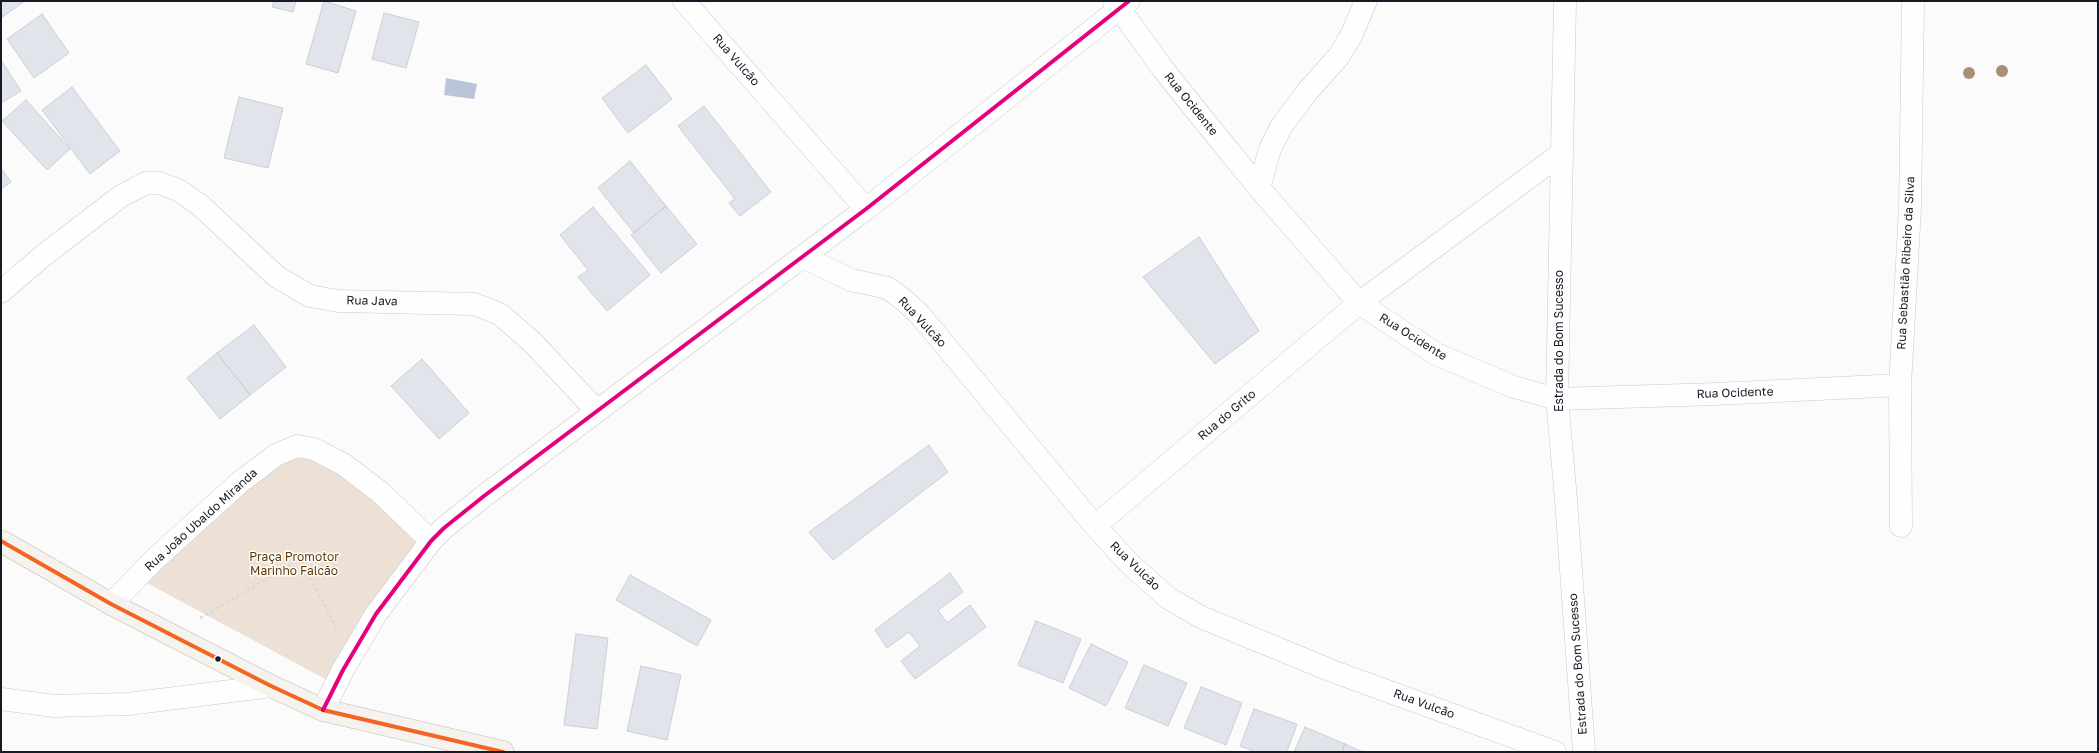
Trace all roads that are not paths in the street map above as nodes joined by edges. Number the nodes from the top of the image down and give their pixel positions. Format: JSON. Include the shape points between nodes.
{"nodes":[{"id":1,"x":684,"y":1,"type":"edge"},
{"id":2,"x":1366,"y":1,"type":"edge"},
{"id":3,"x":1565,"y":1,"type":"edge"},
{"id":4,"x":1913,"y":1,"type":"edge"},
{"id":5,"x":1121,"y":4,"type":"edge"},
{"id":6,"x":1562,"y":152,"type":"junction"},
{"id":7,"x":1259,"y":188,"type":"junction"},
{"id":8,"x":866,"y":209,"type":"junction"},
{"id":9,"x":804,"y":257,"type":"junction"},
{"id":10,"x":1,"y":292,"type":"edge"},
{"id":11,"x":1359,"y":303,"type":"junction"},
{"id":12,"x":1900,"y":385,"type":"junction"},
{"id":13,"x":1557,"y":399,"type":"junction"},
{"id":14,"x":597,"y":411,"type":"junction"},
{"id":15,"x":1095,"y":526,"type":"junction"},
{"id":16,"x":1901,"y":526,"type":"dead end"},
{"id":17,"x":1,"y":541,"type":"edge"},
{"id":18,"x":431,"y":541,"type":"junction"},
{"id":19,"x":112,"y":604,"type":"junction"},
{"id":20,"x":271,"y":686,"type":"junction"},
{"id":21,"x":1,"y":699,"type":"edge"},
{"id":22,"x":323,"y":710,"type":"junction"},
{"id":23,"x":503,"y":752,"type":"edge"},
{"id":24,"x":1555,"y":752,"type":"edge"},
{"id":25,"x":1584,"y":752,"type":"edge"}],
"edges":[{"from":1,"to":8,"type":"street","name":"Rua Vulcão"},
{"from":2,"to":7,"type":"street","via":[[1339,56],[1306,92],[1281,127],[1270,149]]},
{"from":3,"to":6,"type":"street","name":"Estrada do Bom Sucesso"},
{"from":4,"to":12,"type":"street","name":"Rua Sebastião Ribeiro da Silva","via":[[1910,209]]},
{"from":5,"to":7,"type":"street","name":"Rua Ocidente","via":[[1163,70]]},
{"from":5,"to":8,"type":"street"},
{"from":6,"to":11,"type":"street","name":"Rua do Grito"},
{"from":6,"to":13,"type":"street","name":"Estrada do Bom Sucesso"},
{"from":7,"to":11,"type":"street","name":"Rua Ocidente"},
{"from":8,"to":9,"type":"street"},
{"from":9,"to":14,"type":"street"},
{"from":9,"to":15,"type":"street","name":"Rua Vulcão","via":[[851,280],[888,288],[905,301],[920,315]]},
{"from":10,"to":14,"type":"street","name":"Rua Java","via":[[44,255],[121,196],[146,183],[168,186],[200,205],[277,277],[310,296],[338,301],[474,304],[501,315],[532,342]]},
{"from":11,"to":13,"type":"street","name":"Rua Ocidente","via":[[1436,354],[1514,387]]},
{"from":11,"to":15,"type":"street","name":"Rua do Grito"},
{"from":12,"to":13,"type":"street","name":"Rua Ocidente"},
{"from":12,"to":16,"type":"street","name":"Rua Sebastião Ribeiro da Silva"},
{"from":13,"to":25,"type":"street","name":"Estrada do Bom Sucesso"},
{"from":14,"to":18,"type":"street","via":[[484,496]]},
{"from":15,"to":24,"type":"street","name":"Rua Vulcão","via":[[1130,564],[1163,593],[1201,617],[1332,671]]},
{"from":17,"to":19,"type":"main road"},
{"from":18,"to":19,"type":"street","name":"Rua João Ubaldo Miranda","via":[[380,492],[343,464],[314,449],[297,446],[265,463],[240,483],[155,559]]},
{"from":18,"to":22,"type":"street","via":[[376,614]]},
{"from":19,"to":20,"type":"main road"},
{"from":20,"to":21,"type":"street","via":[[128,704],[54,706]]},
{"from":20,"to":22,"type":"main road"},
{"from":22,"to":23,"type":"main road"}]}
